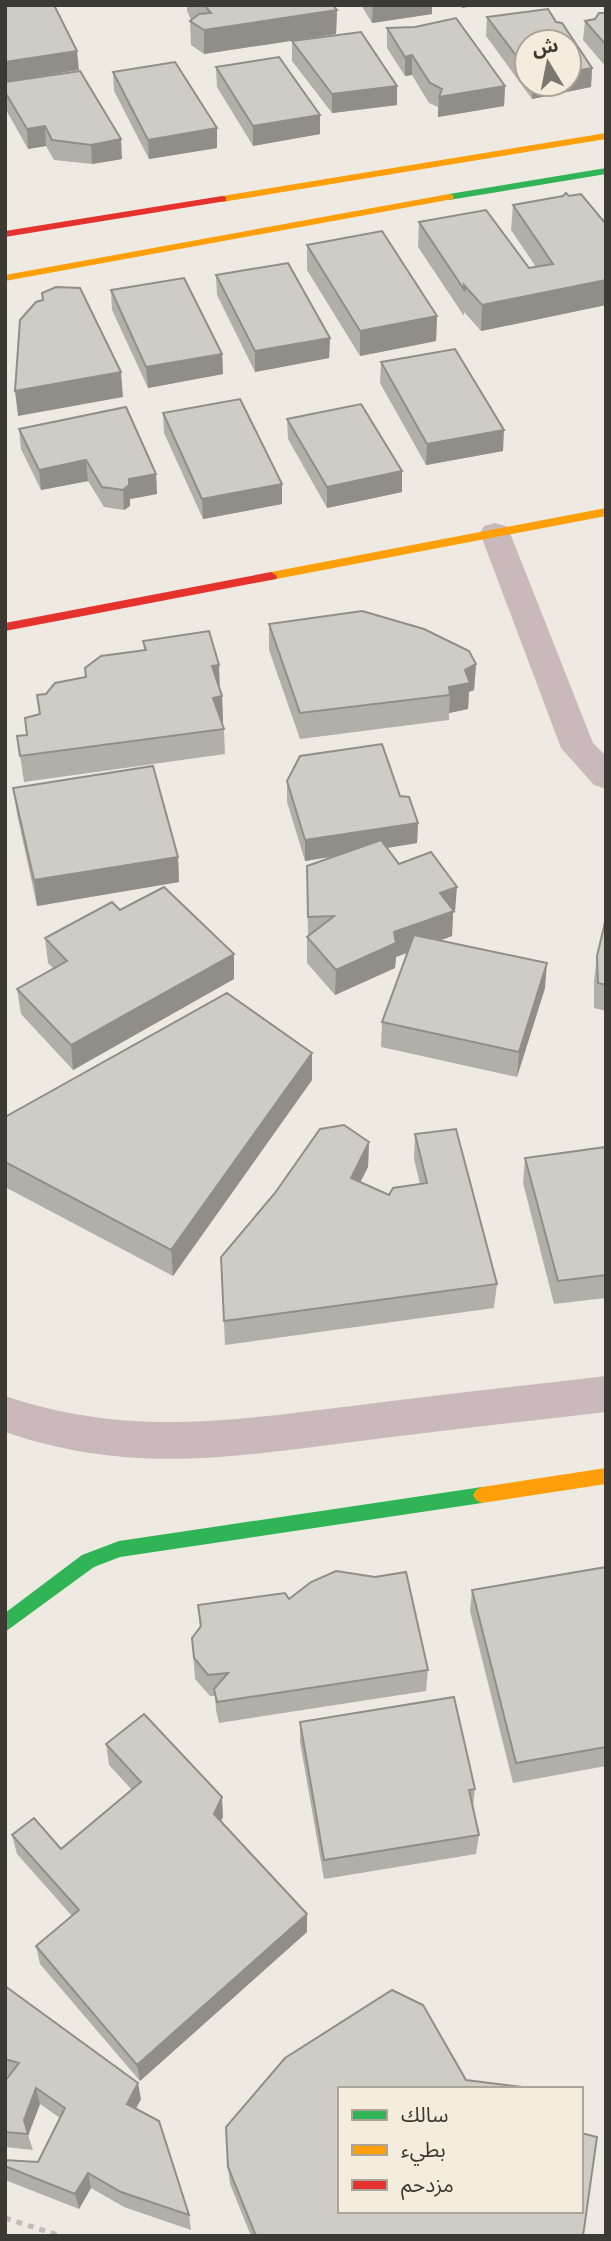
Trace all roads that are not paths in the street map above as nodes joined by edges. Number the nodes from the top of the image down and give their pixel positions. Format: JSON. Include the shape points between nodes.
{"nodes":[{"id":1,"x":606,"y":136,"type":"edge"},
{"id":2,"x":606,"y":171,"type":"edge"},
{"id":3,"x":5,"y":234,"type":"edge"},
{"id":4,"x":5,"y":278,"type":"edge"},
{"id":5,"x":606,"y":512,"type":"edge"},
{"id":6,"x":495,"y":533,"type":"junction"},
{"id":7,"x":5,"y":627,"type":"edge"},
{"id":8,"x":606,"y":777,"type":"edge"},
{"id":9,"x":606,"y":1394,"type":"edge"},
{"id":10,"x":5,"y":1414,"type":"edge"},
{"id":11,"x":606,"y":1476,"type":"edge"},
{"id":12,"x":5,"y":1624,"type":"edge"}],
"edges":[{"from":1,"to":3,"type":"street"},
{"from":2,"to":4,"type":"street"},
{"from":5,"to":6,"type":"street"},
{"from":6,"to":7,"type":"street"},
{"from":6,"to":8,"type":"street","via":[[578,748]]},
{"from":9,"to":10,"type":"street","via":[[210,1441],[108,1442],[31,1425]]},
{"from":11,"to":12,"type":"street","via":[[119,1549],[88,1561]]}]}
